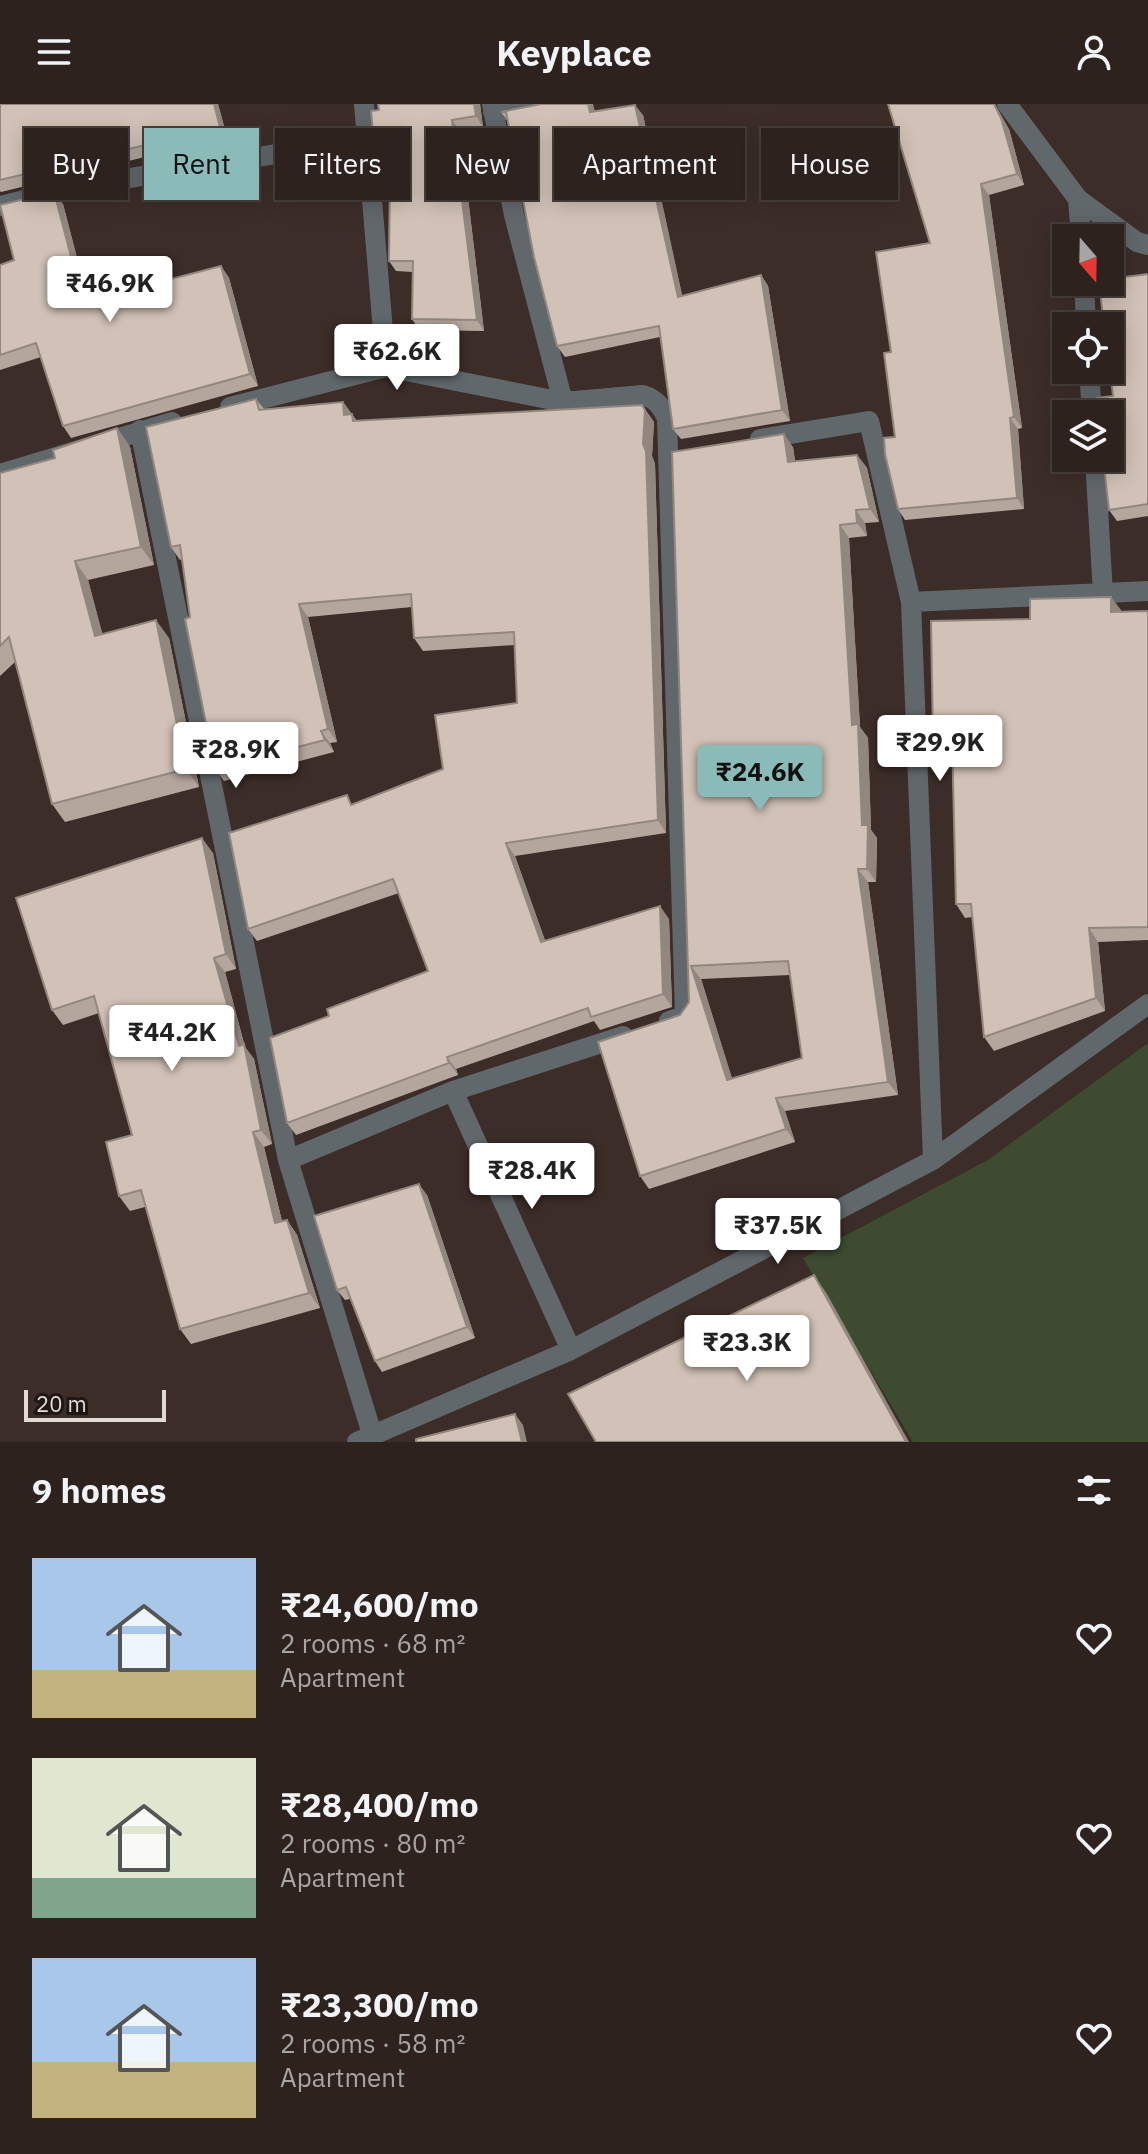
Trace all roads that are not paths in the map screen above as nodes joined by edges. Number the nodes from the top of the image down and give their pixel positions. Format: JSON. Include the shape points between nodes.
{"nodes":[{"id":1,"x":364,"y":104,"type":"edge"},
{"id":2,"x":542,"y":104,"type":"edge"},
{"id":3,"x":1007,"y":104,"type":"edge"},
{"id":4,"x":493,"y":108,"type":"edge"},
{"id":5,"x":366,"y":128,"type":"edge"},
{"id":6,"x":275,"y":154,"type":"edge"},
{"id":7,"x":1078,"y":199,"type":"junction"},
{"id":8,"x":372,"y":200,"type":"edge"},
{"id":9,"x":0,"y":206,"type":"edge"},
{"id":10,"x":1080,"y":224,"type":"edge"},
{"id":11,"x":1148,"y":245,"type":"edge"},
{"id":12,"x":386,"y":367,"type":"junction"},
{"id":13,"x":563,"y":402,"type":"junction"},
{"id":14,"x":217,"y":410,"type":"edge"},
{"id":15,"x":186,"y":418,"type":"edge"},
{"id":16,"x":140,"y":430,"type":"junction"},
{"id":17,"x":744,"y":442,"type":"edge"},
{"id":18,"x":1096,"y":472,"type":"edge"},
{"id":19,"x":0,"y":474,"type":"edge"},
{"id":20,"x":1148,"y":591,"type":"edge"},
{"id":21,"x":1103,"y":594,"type":"junction"},
{"id":22,"x":911,"y":602,"type":"junction"},
{"id":23,"x":1148,"y":1004,"type":"edge"},
{"id":24,"x":453,"y":1091,"type":"junction"},
{"id":25,"x":288,"y":1160,"type":"junction"},
{"id":26,"x":933,"y":1160,"type":"junction"},
{"id":27,"x":571,"y":1350,"type":"junction"},
{"id":28,"x":364,"y":1438,"type":"edge"}],
"edges":[{"from":1,"to":5,"type":"street"},
{"from":2,"to":4,"type":"street"},
{"from":3,"to":7,"type":"street"},
{"from":4,"to":13,"type":"street","via":[[514,215]]},
{"from":6,"to":9,"type":"street","via":[[81,186]]},
{"from":7,"to":10,"type":"street"},
{"from":7,"to":11,"type":"street"},
{"from":8,"to":12,"type":"street"},
{"from":12,"to":13,"type":"street"},
{"from":12,"to":14,"type":"street"},
{"from":13,"to":24,"type":"street","via":[[643,395],[653,398],[667,418],[673,454],[685,1016]]},
{"from":15,"to":16,"type":"street"},
{"from":16,"to":19,"type":"street"},
{"from":16,"to":25,"type":"street"},
{"from":17,"to":22,"type":"street","via":[[869,421]]},
{"from":18,"to":21,"type":"street"},
{"from":20,"to":21,"type":"street"},
{"from":21,"to":22,"type":"street"},
{"from":22,"to":26,"type":"street"},
{"from":23,"to":26,"type":"street"},
{"from":24,"to":25,"type":"street"},
{"from":24,"to":27,"type":"street"},
{"from":25,"to":28,"type":"street"},
{"from":26,"to":27,"type":"street"},
{"from":27,"to":28,"type":"street"}]}
